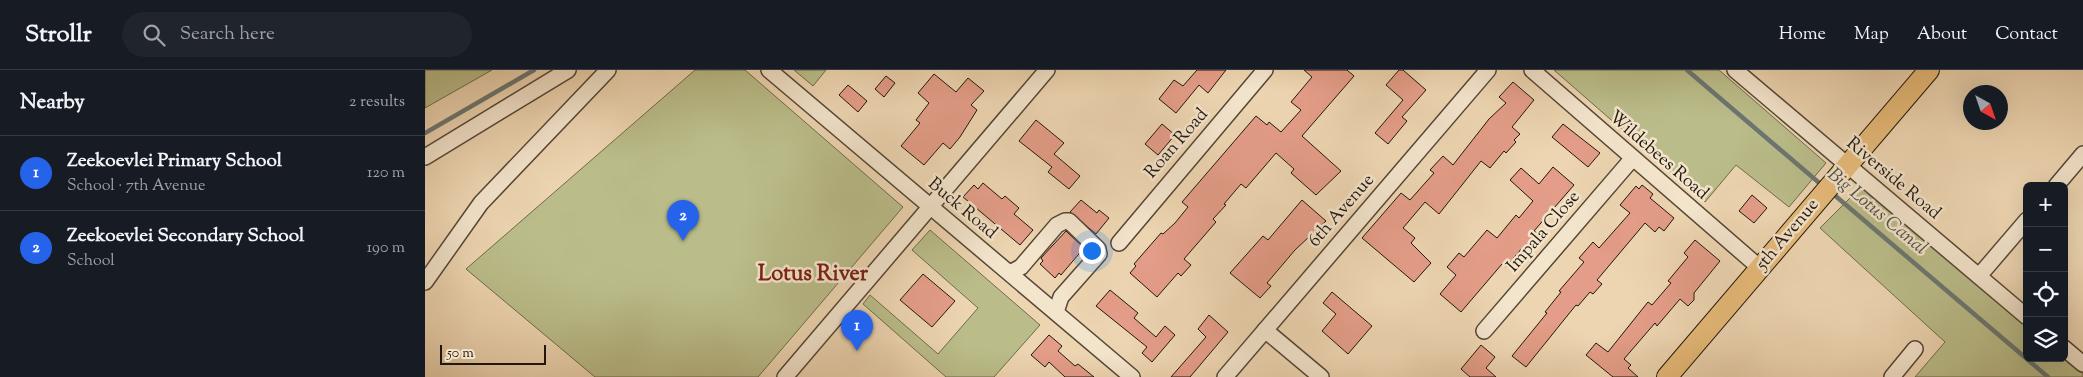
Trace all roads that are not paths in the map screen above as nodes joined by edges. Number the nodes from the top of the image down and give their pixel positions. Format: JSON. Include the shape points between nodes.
{"nodes":[{"id":1,"x":568,"y":70,"type":"edge"},
{"id":2,"x":607,"y":70,"type":"edge"},
{"id":3,"x":769,"y":70,"type":"edge"},
{"id":4,"x":1047,"y":70,"type":"edge"},
{"id":5,"x":1265,"y":70,"type":"edge"},
{"id":6,"x":1488,"y":70,"type":"edge"},
{"id":7,"x":1532,"y":70,"type":"edge"},
{"id":8,"x":1735,"y":70,"type":"edge"},
{"id":9,"x":1929,"y":70,"type":"edge"},
{"id":10,"x":2083,"y":154,"type":"edge"},
{"id":11,"x":425,"y":157,"type":"edge"},
{"id":12,"x":1632,"y":159,"type":"junction"},
{"id":13,"x":1848,"y":165,"type":"junction"},
{"id":14,"x":2059,"y":182,"type":"edge"},
{"id":15,"x":931,"y":207,"type":"junction"},
{"id":16,"x":2023,"y":225,"type":"edge"},
{"id":17,"x":1119,"y":243,"type":"dead end"},
{"id":18,"x":1760,"y":268,"type":"junction"},
{"id":19,"x":1010,"y":273,"type":"junction"},
{"id":20,"x":1979,"y":276,"type":"junction"},
{"id":21,"x":425,"y":282,"type":"edge"},
{"id":22,"x":1055,"y":312,"type":"junction"},
{"id":23,"x":2023,"y":313,"type":"edge"},
{"id":24,"x":1265,"y":330,"type":"junction"},
{"id":25,"x":1484,"y":331,"type":"dead end"},
{"id":26,"x":1915,"y":349,"type":"dead end"},
{"id":27,"x":2068,"y":351,"type":"edge"},
{"id":28,"x":2083,"y":364,"type":"edge"},
{"id":29,"x":785,"y":377,"type":"edge"},
{"id":30,"x":1132,"y":377,"type":"edge"},
{"id":31,"x":1225,"y":377,"type":"edge"},
{"id":32,"x":1321,"y":377,"type":"edge"},
{"id":33,"x":1667,"y":377,"type":"edge"},
{"id":34,"x":1892,"y":377,"type":"edge"}],
"edges":[{"from":1,"to":11,"type":"street"},
{"from":2,"to":21,"type":"street","via":[[481,203]]},
{"from":3,"to":15,"type":"street","name":"Buck Road"},
{"from":4,"to":15,"type":"street"},
{"from":5,"to":17,"type":"street","name":"Roan Road"},
{"from":6,"to":24,"type":"street","name":"6th Avenue"},
{"from":7,"to":12,"type":"street","name":"Wildebees Road"},
{"from":8,"to":13,"type":"street","name":"Riverside Road"},
{"from":9,"to":13,"type":"main road","name":"5th Avenue"},
{"from":10,"to":14,"type":"street"},
{"from":12,"to":18,"type":"street","name":"Wildebees Road"},
{"from":12,"to":25,"type":"street","name":"Impala Close"},
{"from":13,"to":18,"type":"main road","name":"5th Avenue"},
{"from":13,"to":20,"type":"street","name":"Riverside Road"},
{"from":15,"to":19,"type":"street","name":"Buck Road"},
{"from":15,"to":29,"type":"street"},
{"from":16,"to":20,"type":"street"},
{"from":18,"to":33,"type":"main road","name":"5th Avenue"},
{"from":19,"to":22,"type":"street","name":"Buck Road"},
{"from":19,"to":22,"type":"street","via":[[1021,267],[1057,225],[1069,222],[1098,249],[1099,254],[1061,296]]},
{"from":20,"to":23,"type":"street","name":"Riverside Road"},
{"from":22,"to":30,"type":"street","name":"Buck Road"},
{"from":24,"to":31,"type":"street","name":"6th Avenue"},
{"from":24,"to":32,"type":"street"},
{"from":26,"to":34,"type":"street"},
{"from":27,"to":28,"type":"street"}]}
